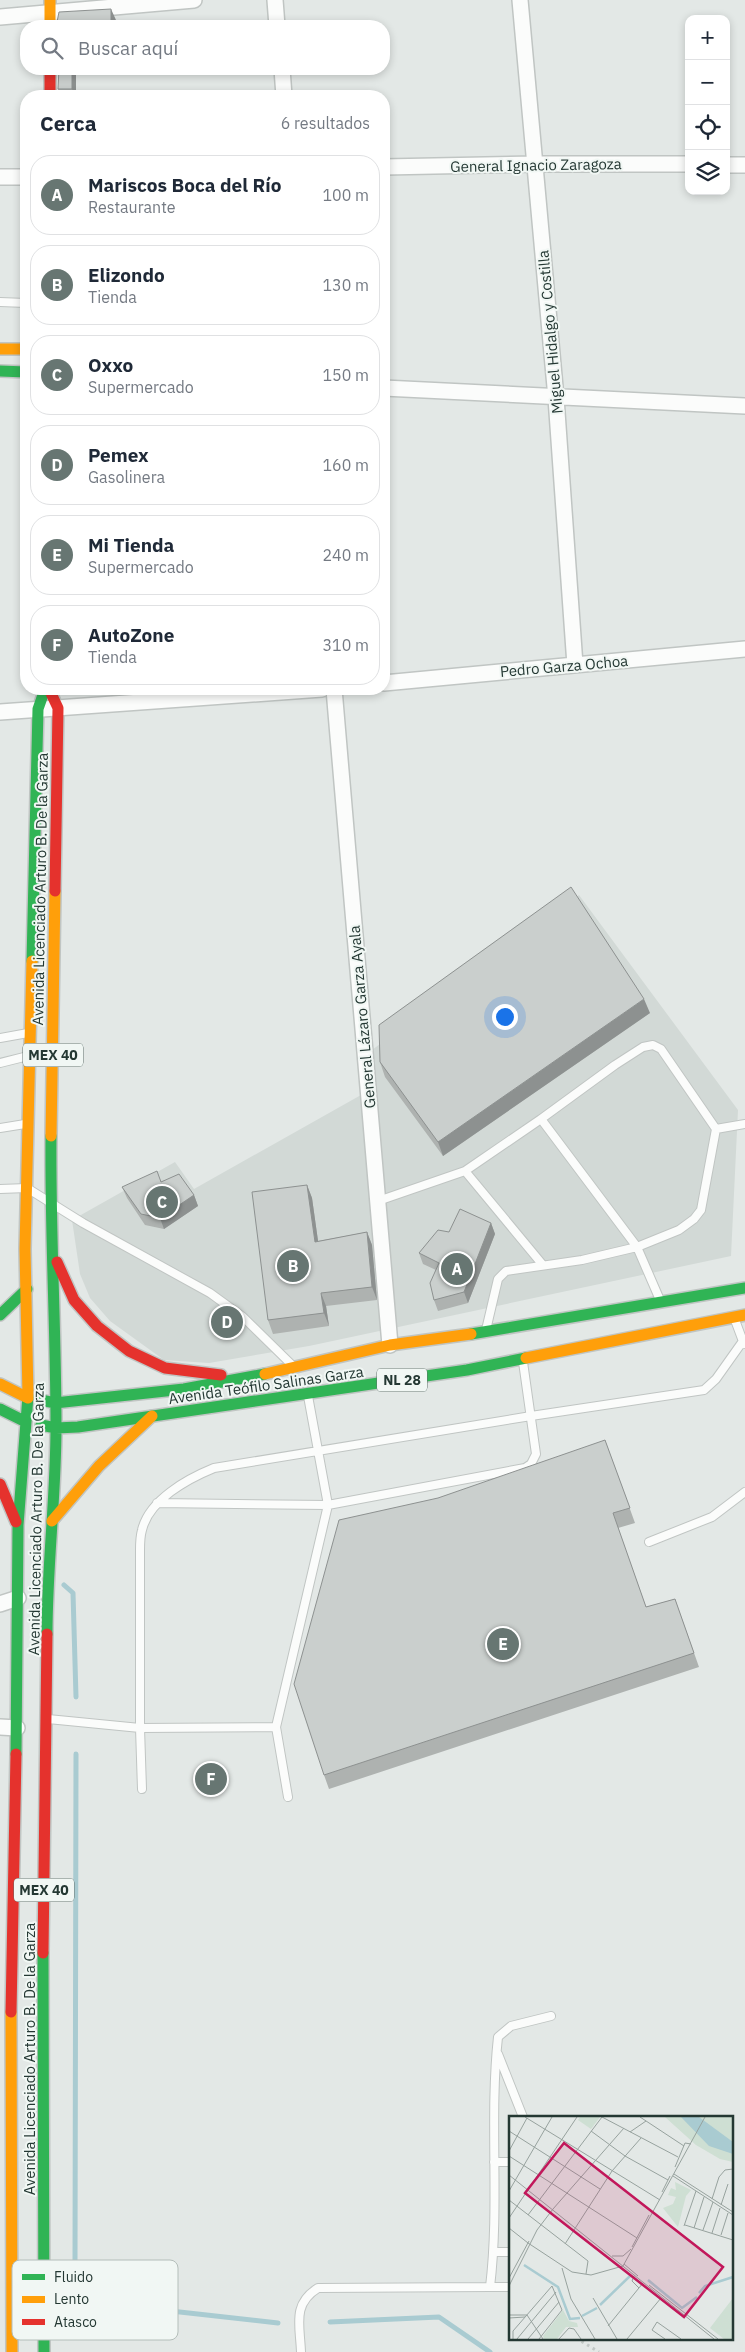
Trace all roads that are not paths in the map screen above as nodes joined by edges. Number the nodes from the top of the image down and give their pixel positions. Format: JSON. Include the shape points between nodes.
{"nodes":[{"id":1,"x":194,"y":0,"type":"edge"},
{"id":2,"x":275,"y":0,"type":"edge"},
{"id":3,"x":520,"y":0,"type":"edge"},
{"id":4,"x":50,"y":13,"type":"edge"},
{"id":5,"x":0,"y":17,"type":"edge"},
{"id":6,"x":277,"y":20,"type":"edge"},
{"id":7,"x":50,"y":75,"type":"edge"},
{"id":8,"x":282,"y":75,"type":"edge"},
{"id":9,"x":50,"y":90,"type":"edge"},
{"id":10,"x":284,"y":90,"type":"edge"},
{"id":11,"x":536,"y":164,"type":"junction"},
{"id":12,"x":685,"y":164,"type":"edge"},
{"id":13,"x":730,"y":165,"type":"edge"},
{"id":14,"x":745,"y":165,"type":"edge"},
{"id":15,"x":390,"y":167,"type":"edge"},
{"id":16,"x":0,"y":177,"type":"edge"},
{"id":17,"x":20,"y":177,"type":"edge"},
{"id":18,"x":0,"y":302,"type":"edge"},
{"id":19,"x":20,"y":303,"type":"edge"},
{"id":20,"x":0,"y":348,"type":"edge"},
{"id":21,"x":20,"y":349,"type":"edge"},
{"id":22,"x":0,"y":371,"type":"edge"},
{"id":23,"x":20,"y":372,"type":"edge"},
{"id":24,"x":390,"y":388,"type":"edge"},
{"id":25,"x":556,"y":398,"type":"junction"},
{"id":26,"x":745,"y":406,"type":"edge"},
{"id":27,"x":745,"y":649,"type":"edge"},
{"id":28,"x":575,"y":665,"type":"junction"},
{"id":29,"x":390,"y":682,"type":"edge"},
{"id":30,"x":44,"y":695,"type":"edge"},
{"id":31,"x":50,"y":695,"type":"edge"},
{"id":32,"x":239,"y":695,"type":"edge"},
{"id":33,"x":335,"y":695,"type":"edge"},
{"id":34,"x":58,"y":708,"type":"junction"},
{"id":35,"x":38,"y":709,"type":"junction"},
{"id":36,"x":0,"y":712,"type":"edge"},
{"id":37,"x":30,"y":1033,"type":"junction"},
{"id":38,"x":0,"y":1038,"type":"edge"},
{"id":39,"x":30,"y":1055,"type":"junction"},
{"id":40,"x":0,"y":1063,"type":"edge"},
{"id":41,"x":541,"y":1119,"type":"junction"},
{"id":42,"x":27,"y":1124,"type":"junction"},
{"id":43,"x":745,"y":1124,"type":"edge"},
{"id":44,"x":0,"y":1128,"type":"edge"},
{"id":45,"x":716,"y":1129,"type":"junction"},
{"id":46,"x":465,"y":1171,"type":"junction"},
{"id":47,"x":27,"y":1188,"type":"junction"},
{"id":48,"x":0,"y":1189,"type":"edge"},
{"id":49,"x":378,"y":1201,"type":"junction"},
{"id":50,"x":50,"y":1203,"type":"junction"},
{"id":51,"x":637,"y":1248,"type":"junction"},
{"id":52,"x":52,"y":1252,"type":"junction"},
{"id":53,"x":542,"y":1264,"type":"junction"},
{"id":54,"x":745,"y":1288,"type":"edge"},
{"id":55,"x":27,"y":1289,"type":"junction"},
{"id":56,"x":660,"y":1302,"type":"junction"},
{"id":57,"x":0,"y":1315,"type":"edge"},
{"id":58,"x":740,"y":1316,"type":"edge"},
{"id":59,"x":485,"y":1332,"type":"junction"},
{"id":60,"x":744,"y":1344,"type":"edge"},
{"id":61,"x":390,"y":1345,"type":"junction"},
{"id":62,"x":523,"y":1360,"type":"junction"},
{"id":63,"x":294,"y":1368,"type":"junction"},
{"id":64,"x":246,"y":1378,"type":"junction"},
{"id":65,"x":0,"y":1384,"type":"edge"},
{"id":66,"x":308,"y":1394,"type":"junction"},
{"id":67,"x":28,"y":1398,"type":"junction"},
{"id":68,"x":55,"y":1403,"type":"junction"},
{"id":69,"x":0,"y":1409,"type":"edge"},
{"id":70,"x":152,"y":1416,"type":"junction"},
{"id":71,"x":530,"y":1416,"type":"junction"},
{"id":72,"x":26,"y":1422,"type":"junction"},
{"id":73,"x":56,"y":1428,"type":"junction"},
{"id":74,"x":318,"y":1450,"type":"junction"},
{"id":75,"x":0,"y":1484,"type":"edge"},
{"id":76,"x":745,"y":1492,"type":"edge"},
{"id":77,"x":157,"y":1503,"type":"junction"},
{"id":78,"x":328,"y":1506,"type":"junction"},
{"id":79,"x":52,"y":1521,"type":"junction"},
{"id":80,"x":18,"y":1525,"type":"junction"},
{"id":81,"x":649,"y":1542,"type":"dead end"},
{"id":82,"x":18,"y":1598,"type":"junction"},
{"id":83,"x":0,"y":1604,"type":"edge"},
{"id":84,"x":18,"y":1661,"type":"junction"},
{"id":85,"x":48,"y":1719,"type":"junction"},
{"id":86,"x":0,"y":1727,"type":"edge"},
{"id":87,"x":276,"y":1727,"type":"junction"},
{"id":88,"x":17,"y":1728,"type":"junction"},
{"id":89,"x":140,"y":1728,"type":"junction"},
{"id":90,"x":15,"y":1761,"type":"junction"},
{"id":91,"x":142,"y":1789,"type":"dead end"},
{"id":92,"x":288,"y":1797,"type":"dead end"},
{"id":93,"x":43,"y":1948,"type":"junction"},
{"id":94,"x":5,"y":2000,"type":"edge"},
{"id":95,"x":22,"y":2014,"type":"dead end"},
{"id":96,"x":551,"y":2016,"type":"dead end"},
{"id":97,"x":32,"y":2027,"type":"dead end"},
{"id":98,"x":43,"y":2041,"type":"junction"},
{"id":99,"x":496,"y":2049,"type":"junction"},
{"id":100,"x":524,"y":2116,"type":"edge"},
{"id":101,"x":494,"y":2162,"type":"junction"},
{"id":102,"x":509,"y":2162,"type":"edge"},
{"id":103,"x":494,"y":2252,"type":"junction"},
{"id":104,"x":509,"y":2252,"type":"edge"},
{"id":105,"x":44,"y":2260,"type":"edge"},
{"id":106,"x":490,"y":2287,"type":"junction"},
{"id":107,"x":509,"y":2287,"type":"edge"},
{"id":108,"x":12,"y":2352,"type":"edge"},
{"id":109,"x":301,"y":2352,"type":"edge"}],
"edges":[{"from":1,"to":4,"type":"street"},
{"from":2,"to":6,"type":"street"},
{"from":3,"to":11,"type":"street","name":"Miguel Hidalgo y Costilla"},
{"from":4,"to":5,"type":"street"},
{"from":7,"to":9,"type":"main road"},
{"from":8,"to":10,"type":"street"},
{"from":11,"to":12,"type":"street","name":"General Ignacio Zaragoza"},
{"from":11,"to":15,"type":"street","name":"General Ignacio Zaragoza"},
{"from":11,"to":25,"type":"street","name":"Miguel Hidalgo y Costilla"},
{"from":13,"to":14,"type":"street"},
{"from":16,"to":17,"type":"street"},
{"from":18,"to":19,"type":"lane"},
{"from":20,"to":21,"type":"main road"},
{"from":22,"to":23,"type":"main road"},
{"from":24,"to":25,"type":"street"},
{"from":25,"to":26,"type":"street"},
{"from":25,"to":28,"type":"street","name":"Miguel Hidalgo y Costilla"},
{"from":27,"to":28,"type":"street","name":"Pedro Garza Ochoa"},
{"from":28,"to":29,"type":"street","name":"Pedro Garza Ochoa"},
{"from":30,"to":35,"type":"main road","name":"Avenida Licenciado Arturo B. De la Garza","number":"MEX 40"},
{"from":31,"to":34,"type":"main road","name":"Avenida Licenciado Arturo B. De la Garza","number":"MEX 40"},
{"from":32,"to":34,"type":"street"},
{"from":33,"to":49,"type":"street","name":"General Lázaro Garza Ayala"},
{"from":34,"to":35,"type":"street"},
{"from":34,"to":50,"type":"main road","name":"Avenida Licenciado Arturo B. De la Garza","number":"MEX 40"},
{"from":35,"to":36,"type":"street"},
{"from":35,"to":37,"type":"main road","name":"Avenida Licenciado Arturo B. De la Garza","number":"MEX 40"},
{"from":37,"to":38,"type":"lane"},
{"from":37,"to":39,"type":"main road","name":"Avenida Licenciado Arturo B. De la Garza","number":"MEX 40"},
{"from":39,"to":40,"type":"lane"},
{"from":39,"to":42,"type":"main road","name":"Avenida Licenciado Arturo B. De la Garza","number":"MEX 40"},
{"from":41,"to":45,"type":"lane","via":[[615,1065],[653,1045],[661,1049]]},
{"from":41,"to":46,"type":"lane"},
{"from":41,"to":51,"type":"lane"},
{"from":42,"to":44,"type":"lane"},
{"from":42,"to":47,"type":"main road","name":"Avenida Licenciado Arturo B. De la Garza","number":"MEX 40"},
{"from":43,"to":45,"type":"lane"},
{"from":45,"to":51,"type":"lane","via":[[698,1214],[679,1230]]},
{"from":46,"to":49,"type":"lane"},
{"from":46,"to":53,"type":"lane"},
{"from":47,"to":48,"type":"lane"},
{"from":47,"to":50,"type":"lane"},
{"from":47,"to":55,"type":"main road","name":"Avenida Licenciado Arturo B. De la Garza","number":"MEX 40"},
{"from":49,"to":61,"type":"street","name":"General Lázaro Garza Ayala"},
{"from":50,"to":52,"type":"main road","name":"Avenida Licenciado Arturo B. De la Garza","number":"MEX 40"},
{"from":50,"to":63,"type":"lane","via":[[210,1293],[243,1316]]},
{"from":51,"to":53,"type":"lane","via":[[582,1260]]},
{"from":51,"to":56,"type":"lane"},
{"from":52,"to":64,"type":"main road","via":[[74,1300],[97,1326],[129,1351],[165,1368]]},
{"from":52,"to":68,"type":"main road","name":"Avenida Licenciado Arturo B. De la Garza","number":"MEX 40"},
{"from":53,"to":59,"type":"lane","via":[[512,1268],[498,1279]]},
{"from":54,"to":56,"type":"main road","name":"Avenida Teófilo Salinas Garza","number":"NL 28"},
{"from":55,"to":57,"type":"main road"},
{"from":55,"to":67,"type":"main road","name":"Avenida Licenciado Arturo B. De la Garza","number":"MEX 40"},
{"from":56,"to":59,"type":"main road","name":"Avenida Teófilo Salinas Garza","number":"NL 28"},
{"from":58,"to":60,"type":"lane"},
{"from":58,"to":62,"type":"main road","name":"Avenida Teófilo Salinas Garza","number":"NL 28"},
{"from":59,"to":61,"type":"main road","name":"Avenida Teófilo Salinas Garza","number":"NL 28","via":[[463,1340]]},
{"from":60,"to":71,"type":"lane","via":[[704,1390]]},
{"from":61,"to":63,"type":"main road","name":"Avenida Teófilo Salinas Garza","number":"NL 28"},
{"from":62,"to":66,"type":"main road","name":"Avenida Teófilo Salinas Garza","number":"NL 28","via":[[467,1365]]},
{"from":62,"to":71,"type":"lane"},
{"from":63,"to":64,"type":"main road","name":"Avenida Teófilo Salinas Garza","number":"NL 28"},
{"from":64,"to":68,"type":"main road","name":"Avenida Teófilo Salinas Garza","number":"NL 28","via":[[184,1389]]},
{"from":65,"to":67,"type":"main road","name":"Avenida Teófilo Salinas Garza"},
{"from":66,"to":70,"type":"main road","name":"Avenida Teófilo Salinas Garza","number":"NL 28"},
{"from":66,"to":74,"type":"lane"},
{"from":67,"to":68,"type":"main road","name":"Avenida Teófilo Salinas Garza","number":"NL 28"},
{"from":67,"to":72,"type":"main road","name":"Avenida Licenciado Arturo B. De la Garza","number":"MEX 40"},
{"from":68,"to":73,"type":"main road","name":"Avenida Licenciado Arturo B. De la Garza","number":"MEX 40"},
{"from":69,"to":72,"type":"main road","name":"Avenida Teófilo Salinas Garza"},
{"from":70,"to":73,"type":"main road","name":"Avenida Teófilo Salinas Garza","number":"NL 28"},
{"from":70,"to":79,"type":"main road","via":[[83,1481]]},
{"from":71,"to":74,"type":"lane"},
{"from":71,"to":78,"type":"lane","via":[[536,1454],[532,1464],[525,1468]]},
{"from":72,"to":73,"type":"main road","name":"Avenida Teófilo Salinas Garza","number":"NL 28"},
{"from":72,"to":80,"type":"main road","name":"Avenida Licenciado Arturo B. De la Garza","number":"MEX 40"},
{"from":73,"to":79,"type":"main road","name":"Avenida Licenciado Arturo B. De la Garza","number":"MEX 40"},
{"from":74,"to":77,"type":"lane","via":[[214,1468],[196,1476]]},
{"from":74,"to":78,"type":"lane"},
{"from":75,"to":80,"type":"main road"},
{"from":76,"to":81,"type":"lane","via":[[712,1517]]},
{"from":77,"to":78,"type":"lane"},
{"from":77,"to":89,"type":"lane","via":[[142,1530],[140,1550]]},
{"from":78,"to":87,"type":"lane"},
{"from":79,"to":85,"type":"main road","name":"Avenida Licenciado Arturo B. De la Garza","number":"MEX 40","via":[[47,1590]]},
{"from":80,"to":82,"type":"main road","name":"Avenida Licenciado Arturo B. De la Garza","number":"MEX 40"},
{"from":82,"to":83,"type":"street"},
{"from":82,"to":84,"type":"main road","name":"Avenida Licenciado Arturo B. De la Garza","number":"MEX 40"},
{"from":84,"to":85,"type":"main road"},
{"from":84,"to":88,"type":"main road","name":"Avenida Licenciado Arturo B. De la Garza","number":"MEX 40"},
{"from":85,"to":89,"type":"lane"},
{"from":85,"to":90,"type":"main road"},
{"from":85,"to":93,"type":"main road","name":"Avenida Licenciado Arturo B. De la Garza","number":"MEX 40"},
{"from":86,"to":88,"type":"street"},
{"from":87,"to":89,"type":"lane"},
{"from":87,"to":92,"type":"lane"},
{"from":88,"to":90,"type":"main road","name":"Avenida Licenciado Arturo B. De la Garza","number":"MEX 40"},
{"from":89,"to":91,"type":"lane"},
{"from":90,"to":94,"type":"main road","name":"Avenida Licenciado Arturo B. De la Garza","number":"MEX 40"},
{"from":93,"to":94,"type":"main road"},
{"from":93,"to":98,"type":"main road","name":"Avenida Licenciado Arturo B. De la Garza","number":"MEX 40"},
{"from":94,"to":95,"type":"main road"},
{"from":94,"to":108,"type":"main road","name":"Avenida Licenciado Arturo B. De la Garza","number":"MEX 40"},
{"from":96,"to":99,"type":"lane","via":[[511,2026],[498,2037]]},
{"from":97,"to":98,"type":"main road"},
{"from":98,"to":105,"type":"main road","name":"Avenida Licenciado Arturo B. De la Garza","number":"MEX 40"},
{"from":99,"to":100,"type":"lane"},
{"from":99,"to":101,"type":"lane"},
{"from":101,"to":102,"type":"lane"},
{"from":101,"to":103,"type":"lane"},
{"from":103,"to":104,"type":"lane"},
{"from":103,"to":106,"type":"lane"},
{"from":106,"to":107,"type":"lane"},
{"from":106,"to":109,"type":"lane","via":[[318,2288],[303,2300],[299,2312]]}]}
